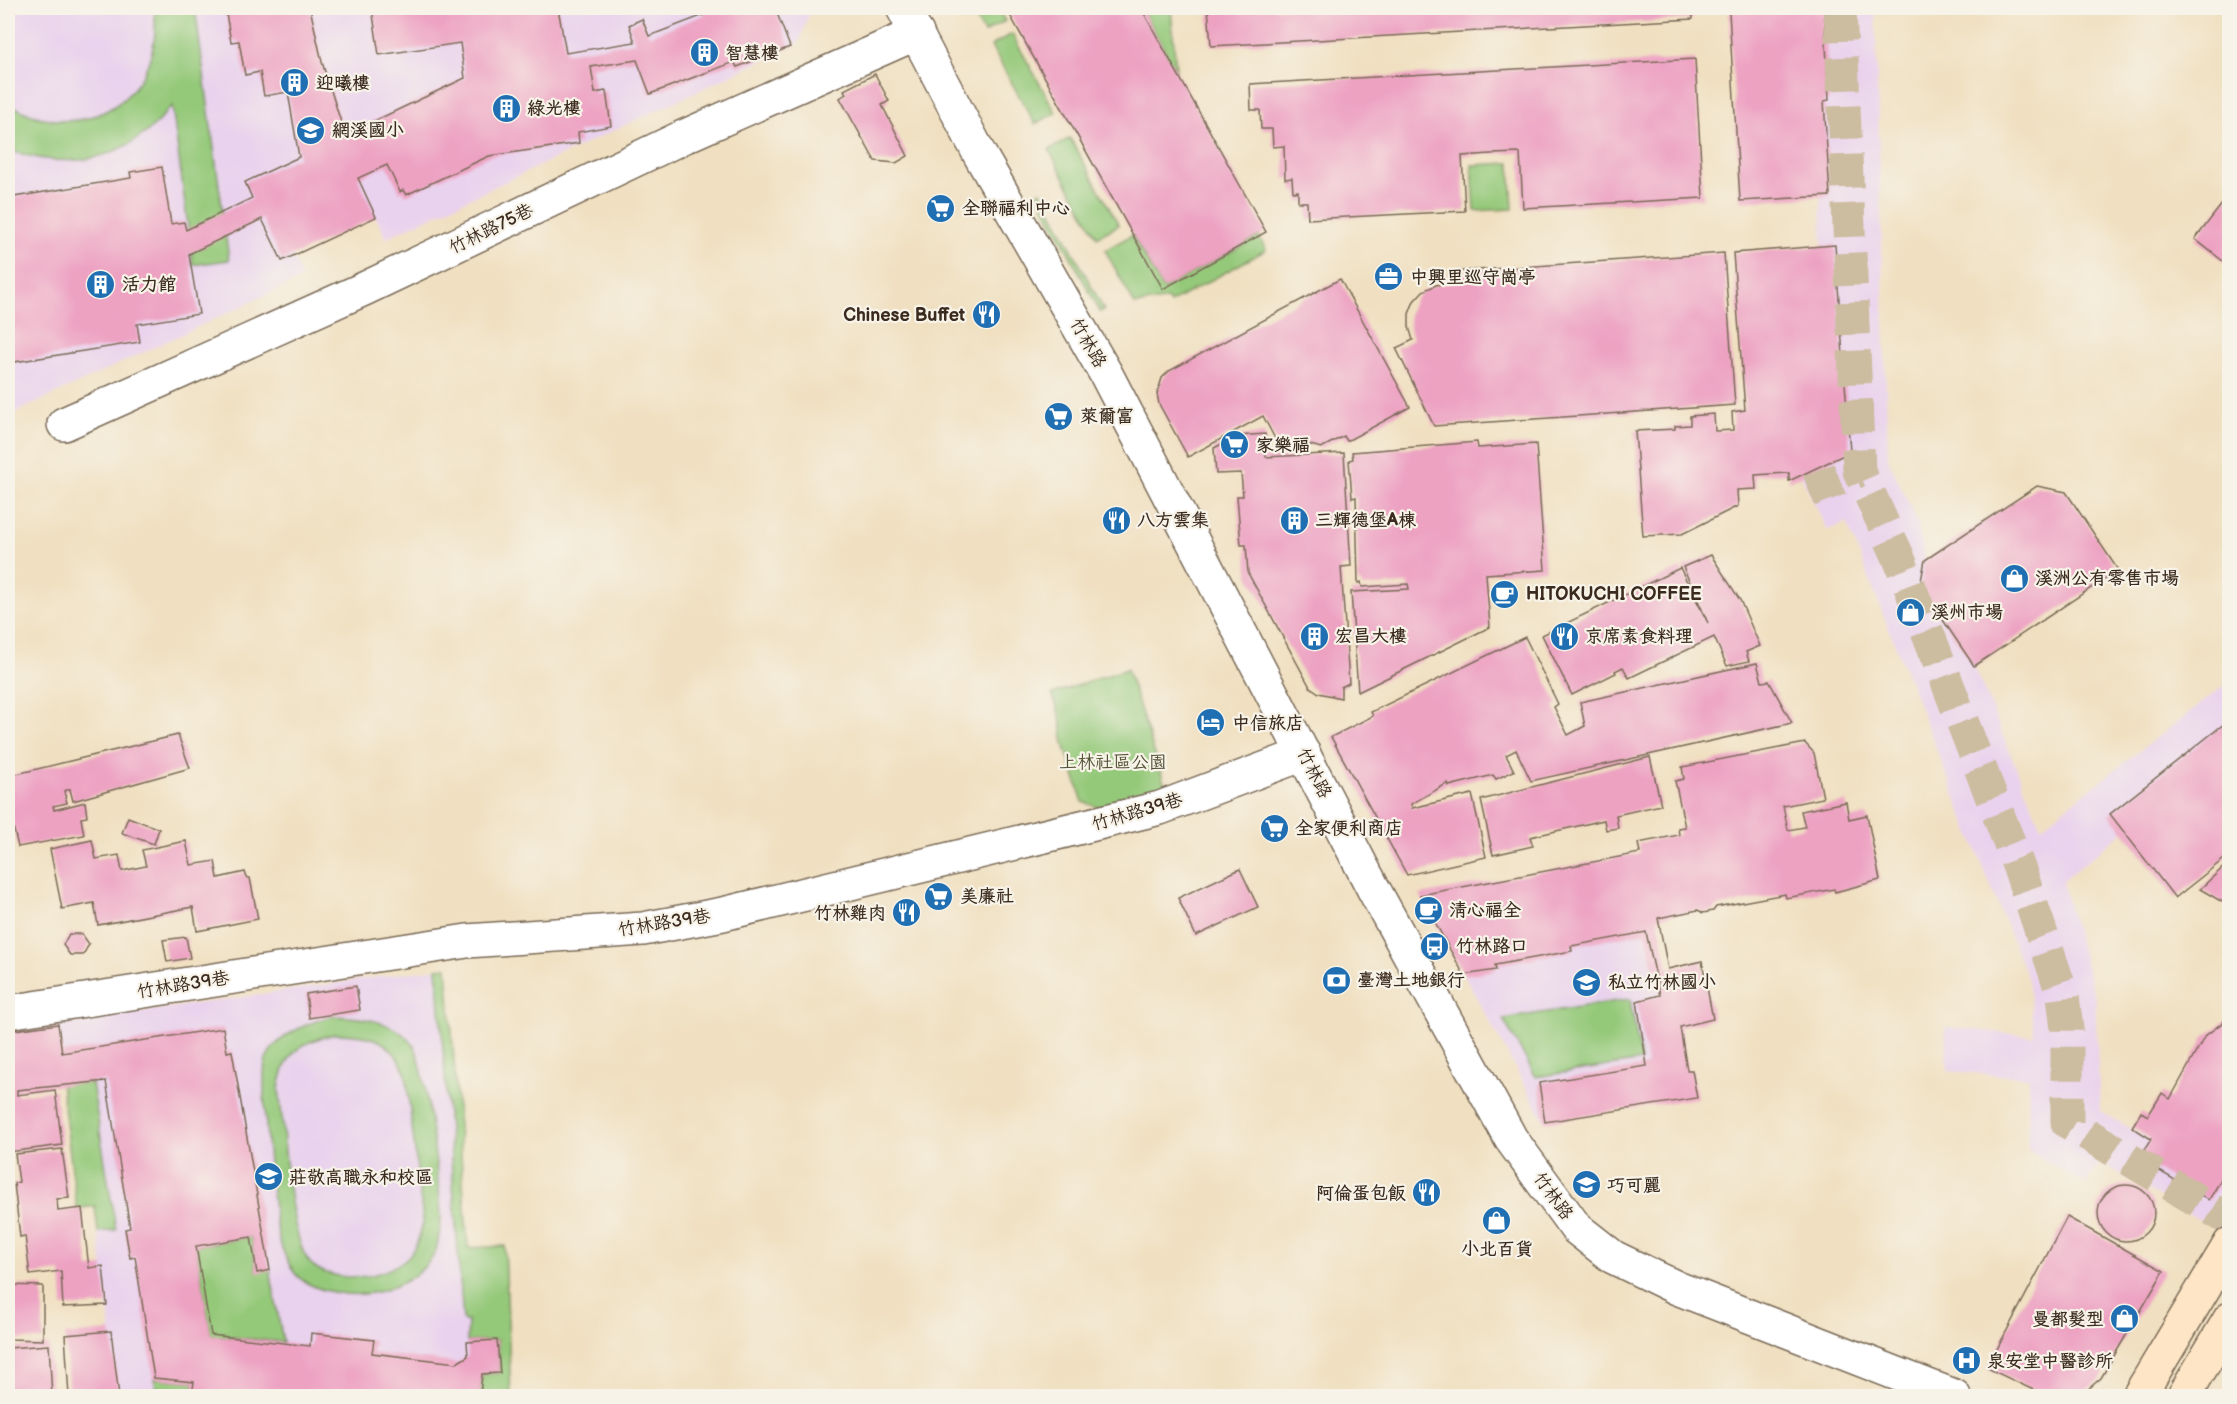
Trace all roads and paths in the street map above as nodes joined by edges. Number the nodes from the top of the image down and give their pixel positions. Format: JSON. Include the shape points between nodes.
{"nodes":[{"id":1,"x":910,"y":20,"type":"edge"},
{"id":2,"x":64,"y":424,"type":"dead end"},
{"id":3,"x":1304,"y":754,"type":"junction"},
{"id":4,"x":8,"y":1012,"type":"edge"},
{"id":5,"x":2229,"y":1244,"type":"edge"},
{"id":6,"x":2229,"y":1318,"type":"edge"},
{"id":7,"x":1954,"y":1396,"type":"edge"},
{"id":8,"x":2139,"y":1396,"type":"edge"},
{"id":9,"x":2184,"y":1396,"type":"edge"}],
"edges":[{"from":1,"to":2,"type":"street","name":"竹林路75巷","via":[[683,137],[366,288]]},
{"from":1,"to":3,"type":"street","name":"竹林路","via":[[980,154],[1106,374]]},
{"from":3,"to":4,"type":"street","name":"竹林路39巷","via":[[1160,808],[723,914],[643,929],[467,941]]},
{"from":3,"to":7,"type":"street","name":"竹林路","via":[[1378,898],[1511,1138],[1576,1228],[1613,1257],[1677,1288]]},
{"from":5,"to":8,"type":"main road"},
{"from":6,"to":9,"type":"main road"}]}
